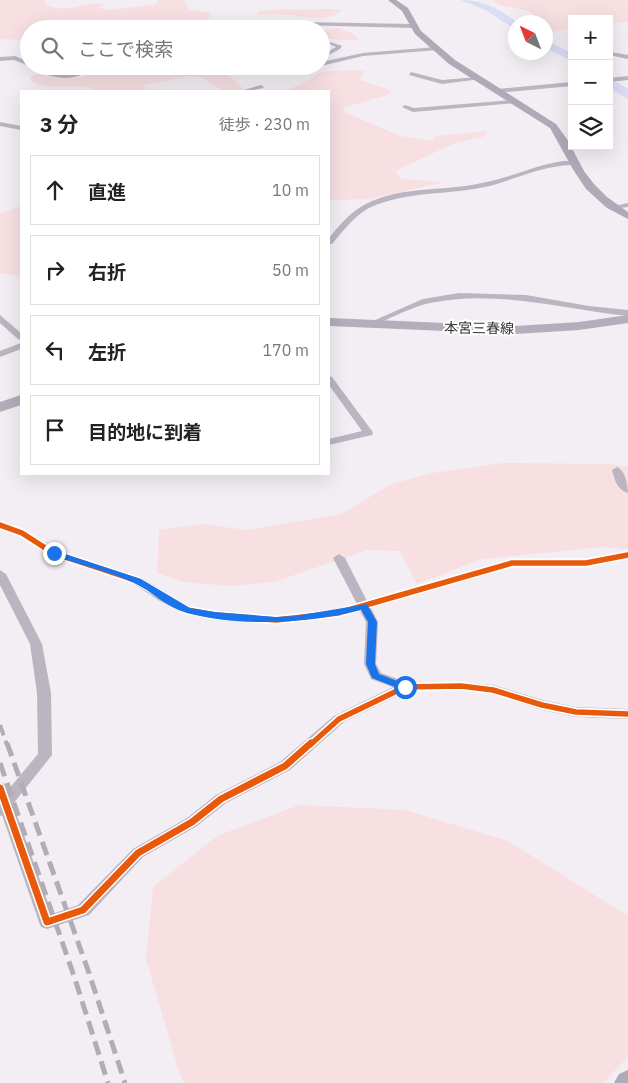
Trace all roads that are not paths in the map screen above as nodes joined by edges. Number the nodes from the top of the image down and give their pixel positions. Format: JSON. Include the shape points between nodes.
{"nodes":[{"id":1,"x":392,"y":0,"type":"edge"},
{"id":2,"x":330,"y":25,"type":"edge"},
{"id":3,"x":413,"y":26,"type":"junction"},
{"id":4,"x":332,"y":42,"type":"dead end"},
{"id":5,"x":436,"y":48,"type":"junction"},
{"id":6,"x":330,"y":54,"type":"edge"},
{"id":7,"x":613,"y":54,"type":"edge"},
{"id":8,"x":628,"y":57,"type":"edge"},
{"id":9,"x":0,"y":59,"type":"edge"},
{"id":10,"x":20,"y":60,"type":"edge"},
{"id":11,"x":330,"y":62,"type":"edge"},
{"id":12,"x":411,"y":74,"type":"dead end"},
{"id":13,"x":53,"y":75,"type":"edge"},
{"id":14,"x":69,"y":75,"type":"edge"},
{"id":15,"x":628,"y":78,"type":"edge"},
{"id":16,"x":478,"y":80,"type":"junction"},
{"id":17,"x":613,"y":80,"type":"edge"},
{"id":18,"x":568,"y":84,"type":"edge"},
{"id":19,"x":261,"y":87,"type":"dead end"},
{"id":20,"x":248,"y":90,"type":"edge"},
{"id":21,"x":497,"y":91,"type":"junction"},
{"id":22,"x":514,"y":102,"type":"junction"},
{"id":23,"x":405,"y":107,"type":"dead end"},
{"id":24,"x":0,"y":124,"type":"edge"},
{"id":25,"x":20,"y":128,"type":"edge"},
{"id":26,"x":574,"y":163,"type":"junction"},
{"id":27,"x":628,"y":204,"type":"edge"},
{"id":28,"x":613,"y":207,"type":"junction"},
{"id":29,"x":628,"y":216,"type":"edge"},
{"id":30,"x":330,"y":241,"type":"edge"},
{"id":31,"x":628,"y":313,"type":"edge"},
{"id":32,"x":0,"y":318,"type":"edge"},
{"id":33,"x":628,"y":319,"type":"edge"},
{"id":34,"x":330,"y":322,"type":"edge"},
{"id":35,"x":370,"y":324,"type":"junction"},
{"id":36,"x":20,"y":337,"type":"edge"},
{"id":37,"x":20,"y":338,"type":"edge"},
{"id":38,"x":0,"y":346,"type":"edge"},
{"id":39,"x":20,"y":346,"type":"edge"},
{"id":40,"x":0,"y":354,"type":"edge"},
{"id":41,"x":330,"y":382,"type":"edge"},
{"id":42,"x":334,"y":394,"type":"edge"},
{"id":43,"x":20,"y":400,"type":"edge"},
{"id":44,"x":0,"y":407,"type":"edge"},
{"id":45,"x":330,"y":442,"type":"edge"},
{"id":46,"x":618,"y":470,"type":"dead end"},
{"id":47,"x":628,"y":490,"type":"edge"},
{"id":48,"x":0,"y":525,"type":"edge"},
{"id":49,"x":628,"y":554,"type":"edge"},
{"id":50,"x":339,"y":558,"type":"dead end"},
{"id":51,"x":0,"y":574,"type":"edge"},
{"id":52,"x":364,"y":606,"type":"junction"},
{"id":53,"x":405,"y":687,"type":"junction"},
{"id":54,"x":628,"y":714,"type":"edge"},
{"id":55,"x":0,"y":788,"type":"edge"},
{"id":56,"x":3,"y":807,"type":"edge"}],
"edges":[{"from":1,"to":3,"type":"street","via":[[405,10]]},
{"from":2,"to":3,"type":"street"},
{"from":3,"to":5,"type":"street"},
{"from":4,"to":6,"type":"street","via":[[339,46]]},
{"from":5,"to":11,"type":"street"},
{"from":5,"to":16,"type":"street"},
{"from":7,"to":8,"type":"street"},
{"from":9,"to":10,"type":"street"},
{"from":12,"to":16,"type":"street","via":[[442,82]]},
{"from":13,"to":14,"type":"street"},
{"from":15,"to":17,"type":"street"},
{"from":16,"to":21,"type":"street"},
{"from":18,"to":21,"type":"street"},
{"from":19,"to":20,"type":"street"},
{"from":21,"to":22,"type":"street"},
{"from":22,"to":23,"type":"street","via":[[413,110]]},
{"from":22,"to":26,"type":"street","via":[[553,126],[564,140]]},
{"from":24,"to":25,"type":"street"},
{"from":26,"to":28,"type":"street","via":[[585,182]]},
{"from":26,"to":30,"type":"street","via":[[554,165],[479,186],[382,201],[366,207]]},
{"from":27,"to":28,"type":"street"},
{"from":28,"to":29,"type":"street"},
{"from":31,"to":35,"type":"street","via":[[526,298],[459,296],[426,300]]},
{"from":32,"to":36,"type":"street"},
{"from":33,"to":35,"type":"main road","name":"本宮三春線","via":[[516,330]]},
{"from":34,"to":35,"type":"main road","name":"本宮三春線"},
{"from":37,"to":38,"type":"street"},
{"from":39,"to":40,"type":"street"},
{"from":41,"to":42,"type":"street"},
{"from":42,"to":45,"type":"street","via":[[368,433]]},
{"from":43,"to":44,"type":"main road"},
{"from":46,"to":47,"type":"street","via":[[621,484]]},
{"from":48,"to":52,"type":"street","via":[[22,533],[54,553],[138,581],[188,610],[276,620],[338,613]]},
{"from":49,"to":52,"type":"street","via":[[586,563],[512,563]]},
{"from":50,"to":52,"type":"street"},
{"from":51,"to":56,"type":"street","via":[[36,644],[44,693],[45,755]]},
{"from":52,"to":53,"type":"street","via":[[372,622],[370,664],[376,676]]},
{"from":53,"to":54,"type":"street","via":[[461,686],[493,690],[576,712]]},
{"from":53,"to":56,"type":"street","via":[[339,719],[286,766],[222,799],[192,822],[138,853],[83,910],[47,922]]},
{"from":55,"to":56,"type":"street"}]}
